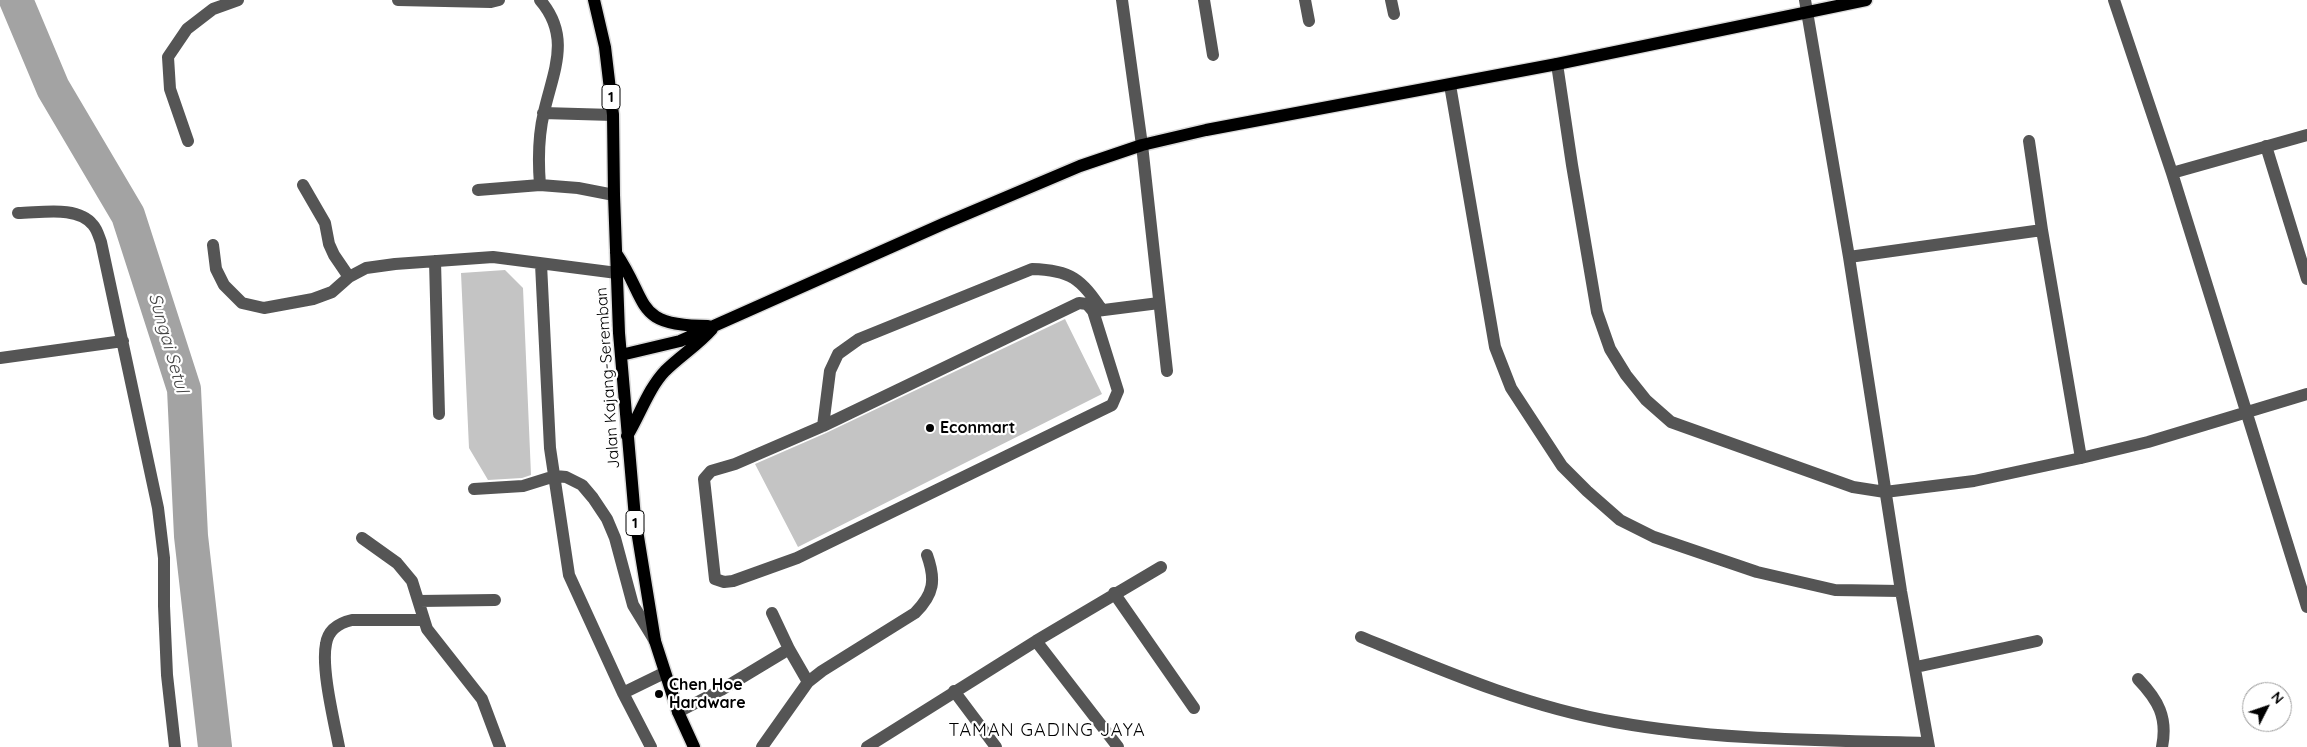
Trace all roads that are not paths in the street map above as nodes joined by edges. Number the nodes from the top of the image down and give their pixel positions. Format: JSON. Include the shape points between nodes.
{"nodes":[{"id":1,"x":238,"y":0,"type":"edge"},
{"id":2,"x":398,"y":0,"type":"edge"},
{"id":3,"x":499,"y":0,"type":"edge"},
{"id":4,"x":540,"y":0,"type":"edge"},
{"id":5,"x":594,"y":0,"type":"edge"},
{"id":6,"x":1122,"y":0,"type":"edge"},
{"id":7,"x":1204,"y":0,"type":"edge"},
{"id":8,"x":1305,"y":0,"type":"edge"},
{"id":9,"x":1391,"y":0,"type":"edge"},
{"id":10,"x":1866,"y":0,"type":"edge"},
{"id":11,"x":2114,"y":0,"type":"edge"},
{"id":12,"x":435,"y":1,"type":"edge"},
{"id":13,"x":1806,"y":6,"type":"edge"},
{"id":14,"x":1394,"y":14,"type":"dead end"},
{"id":15,"x":1309,"y":21,"type":"dead end"},
{"id":16,"x":1213,"y":55,"type":"dead end"},
{"id":17,"x":1558,"y":64,"type":"junction"},
{"id":18,"x":1450,"y":85,"type":"junction"},
{"id":19,"x":544,"y":113,"type":"junction"},
{"id":20,"x":613,"y":115,"type":"junction"},
{"id":21,"x":2307,"y":135,"type":"edge"},
{"id":22,"x":188,"y":141,"type":"dead end"},
{"id":23,"x":2029,"y":141,"type":"dead end"},
{"id":24,"x":1142,"y":145,"type":"junction"},
{"id":25,"x":2266,"y":146,"type":"junction"},
{"id":26,"x":2172,"y":173,"type":"junction"},
{"id":27,"x":303,"y":185,"type":"dead end"},
{"id":28,"x":540,"y":185,"type":"junction"},
{"id":29,"x":478,"y":190,"type":"dead end"},
{"id":30,"x":614,"y":195,"type":"junction"},
{"id":31,"x":18,"y":213,"type":"dead end"},
{"id":32,"x":2042,"y":230,"type":"junction"},
{"id":33,"x":213,"y":245,"type":"dead end"},
{"id":34,"x":616,"y":254,"type":"junction"},
{"id":35,"x":1849,"y":257,"type":"junction"},
{"id":36,"x":435,"y":261,"type":"junction"},
{"id":37,"x":541,"y":264,"type":"junction"},
{"id":38,"x":617,"y":273,"type":"junction"},
{"id":39,"x":349,"y":278,"type":"junction"},
{"id":40,"x":2307,"y":279,"type":"edge"},
{"id":41,"x":1159,"y":303,"type":"junction"},
{"id":42,"x":1098,"y":310,"type":"junction"},
{"id":43,"x":716,"y":326,"type":"junction"},
{"id":44,"x":123,"y":341,"type":"junction"},
{"id":45,"x":620,"y":355,"type":"junction"},
{"id":46,"x":0,"y":358,"type":"edge"},
{"id":47,"x":1167,"y":372,"type":"dead end"},
{"id":48,"x":2307,"y":394,"type":"edge"},
{"id":49,"x":2247,"y":411,"type":"junction"},
{"id":50,"x":439,"y":414,"type":"dead end"},
{"id":51,"x":823,"y":426,"type":"junction"},
{"id":52,"x":627,"y":436,"type":"junction"},
{"id":53,"x":2081,"y":458,"type":"junction"},
{"id":54,"x":555,"y":476,"type":"junction"},
{"id":55,"x":474,"y":489,"type":"dead end"},
{"id":56,"x":1885,"y":492,"type":"junction"},
{"id":57,"x":362,"y":538,"type":"dead end"},
{"id":58,"x":927,"y":555,"type":"dead end"},
{"id":59,"x":1161,"y":568,"type":"dead end"},
{"id":60,"x":1901,"y":591,"type":"junction"},
{"id":61,"x":1114,"y":593,"type":"junction"},
{"id":62,"x":495,"y":600,"type":"dead end"},
{"id":63,"x":419,"y":601,"type":"junction"},
{"id":64,"x":2307,"y":607,"type":"edge"},
{"id":65,"x":772,"y":613,"type":"dead end"},
{"id":66,"x":423,"y":620,"type":"junction"},
{"id":67,"x":1361,"y":637,"type":"dead end"},
{"id":68,"x":655,"y":641,"type":"junction"},
{"id":69,"x":1036,"y":641,"type":"junction"},
{"id":70,"x":2037,"y":641,"type":"dead end"},
{"id":71,"x":789,"y":649,"type":"junction"},
{"id":72,"x":1916,"y":667,"type":"junction"},
{"id":73,"x":664,"y":673,"type":"junction"},
{"id":74,"x":2138,"y":679,"type":"dead end"},
{"id":75,"x":808,"y":682,"type":"junction"},
{"id":76,"x":954,"y":691,"type":"junction"},
{"id":77,"x":623,"y":693,"type":"junction"},
{"id":78,"x":1194,"y":708,"type":"dead end"},
{"id":79,"x":678,"y":712,"type":"junction"},
{"id":80,"x":1929,"y":745,"type":"edge"},
{"id":81,"x":175,"y":747,"type":"edge"},
{"id":82,"x":339,"y":747,"type":"edge"},
{"id":83,"x":500,"y":747,"type":"edge"},
{"id":84,"x":651,"y":747,"type":"edge"},
{"id":85,"x":694,"y":747,"type":"edge"},
{"id":86,"x":762,"y":747,"type":"edge"},
{"id":87,"x":867,"y":747,"type":"edge"},
{"id":88,"x":996,"y":747,"type":"edge"},
{"id":89,"x":1118,"y":747,"type":"edge"},
{"id":90,"x":2162,"y":747,"type":"edge"}],
"edges":[{"from":1,"to":22,"type":"street","via":[[213,9],[188,29],[168,57],[170,89]]},
{"from":2,"to":12,"type":"street"},
{"from":3,"to":12,"type":"street"},
{"from":4,"to":19,"type":"street","via":[[551,15],[558,49]]},
{"from":5,"to":20,"type":"main road","name":"Jalan Kajang-Seremban","number":"1","via":[[605,47]]},
{"from":6,"to":24,"type":"street"},
{"from":7,"to":16,"type":"street"},
{"from":8,"to":15,"type":"street"},
{"from":9,"to":14,"type":"street"},
{"from":10,"to":13,"type":"main road"},
{"from":11,"to":26,"type":"street"},
{"from":13,"to":17,"type":"main road"},
{"from":13,"to":35,"type":"street"},
{"from":17,"to":18,"type":"main road"},
{"from":17,"to":56,"type":"street","via":[[1597,312],[1610,349],[1626,375],[1646,400],[1671,422],[1853,486]]},
{"from":18,"to":24,"type":"main road"},
{"from":18,"to":60,"type":"street","via":[[1495,347],[1511,388],[1562,466],[1620,520],[1654,538],[1757,572],[1834,590]]},
{"from":19,"to":20,"type":"street"},
{"from":19,"to":28,"type":"street","via":[[538,149]]},
{"from":20,"to":30,"type":"main road","name":"Jalan Kajang-Seremban","number":"1"},
{"from":21,"to":25,"type":"street"},
{"from":23,"to":32,"type":"street"},
{"from":24,"to":41,"type":"street"},
{"from":24,"to":43,"type":"main road","via":[[1080,166],[952,220]]},
{"from":25,"to":26,"type":"street"},
{"from":25,"to":40,"type":"street"},
{"from":26,"to":49,"type":"street"},
{"from":27,"to":39,"type":"street","via":[[325,223],[334,255]]},
{"from":28,"to":29,"type":"street"},
{"from":28,"to":30,"type":"street"},
{"from":30,"to":34,"type":"main road","name":"Jalan Kajang-Seremban","number":"1"},
{"from":31,"to":44,"type":"street","via":[[79,214],[93,224],[101,242]]},
{"from":32,"to":35,"type":"street"},
{"from":32,"to":53,"type":"street"},
{"from":33,"to":39,"type":"street","via":[[216,269],[224,285],[242,303],[264,308],[313,299],[332,292]]},
{"from":34,"to":38,"type":"main road","name":"Jalan Kajang-Seremban","number":"1"},
{"from":34,"to":43,"type":"main road","via":[[627,269],[639,300],[649,312],[674,324]]},
{"from":35,"to":56,"type":"street"},
{"from":36,"to":37,"type":"street","via":[[493,257]]},
{"from":36,"to":39,"type":"street","via":[[366,268]]},
{"from":36,"to":50,"type":"street"},
{"from":37,"to":38,"type":"street"},
{"from":37,"to":54,"type":"street","via":[[550,448]]},
{"from":38,"to":45,"type":"main road","name":"Jalan Kajang-Seremban","number":"1"},
{"from":41,"to":42,"type":"street"},
{"from":41,"to":47,"type":"street"},
{"from":42,"to":51,"type":"street","via":[[1079,304]]},
{"from":42,"to":51,"type":"street","via":[[1089,290],[1076,278],[1048,269],[1032,269],[859,340],[838,354],[830,371]]},
{"from":42,"to":51,"type":"street","via":[[1118,390],[1112,405],[797,558],[732,581],[715,578],[704,478]]},
{"from":43,"to":45,"type":"main road","via":[[680,340]]},
{"from":43,"to":52,"type":"main road","via":[[665,372]]},
{"from":44,"to":46,"type":"street"},
{"from":44,"to":81,"type":"street","via":[[158,508],[164,558],[167,675]]},
{"from":45,"to":52,"type":"main road","name":"Jalan Kajang-Seremban","number":"1"},
{"from":48,"to":49,"type":"street"},
{"from":49,"to":53,"type":"street","via":[[2148,442]]},
{"from":49,"to":64,"type":"street"},
{"from":52,"to":68,"type":"main road","name":"Jalan Kajang-Seremban","number":"1","via":[[635,518]]},
{"from":53,"to":56,"type":"street","via":[[1974,481]]},
{"from":54,"to":55,"type":"street","via":[[523,486]]},
{"from":54,"to":68,"type":"street","via":[[566,477],[582,485],[607,519],[633,606]]},
{"from":54,"to":77,"type":"street","via":[[570,575]]},
{"from":56,"to":60,"type":"street"},
{"from":57,"to":63,"type":"street","via":[[397,563],[412,581]]},
{"from":58,"to":75,"type":"street","via":[[932,571],[932,590],[915,613]]},
{"from":59,"to":61,"type":"street"},
{"from":60,"to":72,"type":"street"},
{"from":61,"to":69,"type":"street"},
{"from":61,"to":78,"type":"street"},
{"from":62,"to":63,"type":"street"},
{"from":63,"to":66,"type":"street"},
{"from":65,"to":71,"type":"street"},
{"from":66,"to":82,"type":"street","via":[[352,620],[341,622],[331,632],[326,644],[326,666]]},
{"from":66,"to":83,"type":"street","via":[[482,699]]},
{"from":67,"to":80,"type":"street","via":[[1510,696],[1614,722],[1728,737]]},
{"from":68,"to":73,"type":"main road","name":"Jalan Kajang-Seremban","number":"1"},
{"from":69,"to":76,"type":"street"},
{"from":69,"to":89,"type":"street"},
{"from":70,"to":72,"type":"street"},
{"from":71,"to":75,"type":"street"},
{"from":71,"to":79,"type":"street"},
{"from":72,"to":80,"type":"street"},
{"from":73,"to":77,"type":"street"},
{"from":73,"to":79,"type":"main road","name":"Jalan Kajang-Seremban","number":"1"},
{"from":74,"to":90,"type":"street","via":[[2152,694],[2162,714],[2165,732]]},
{"from":75,"to":86,"type":"street"},
{"from":76,"to":87,"type":"street"},
{"from":76,"to":88,"type":"street"},
{"from":77,"to":84,"type":"street"},
{"from":79,"to":85,"type":"main road","name":"Jalan Kajang-Seremban","number":"1"}]}
